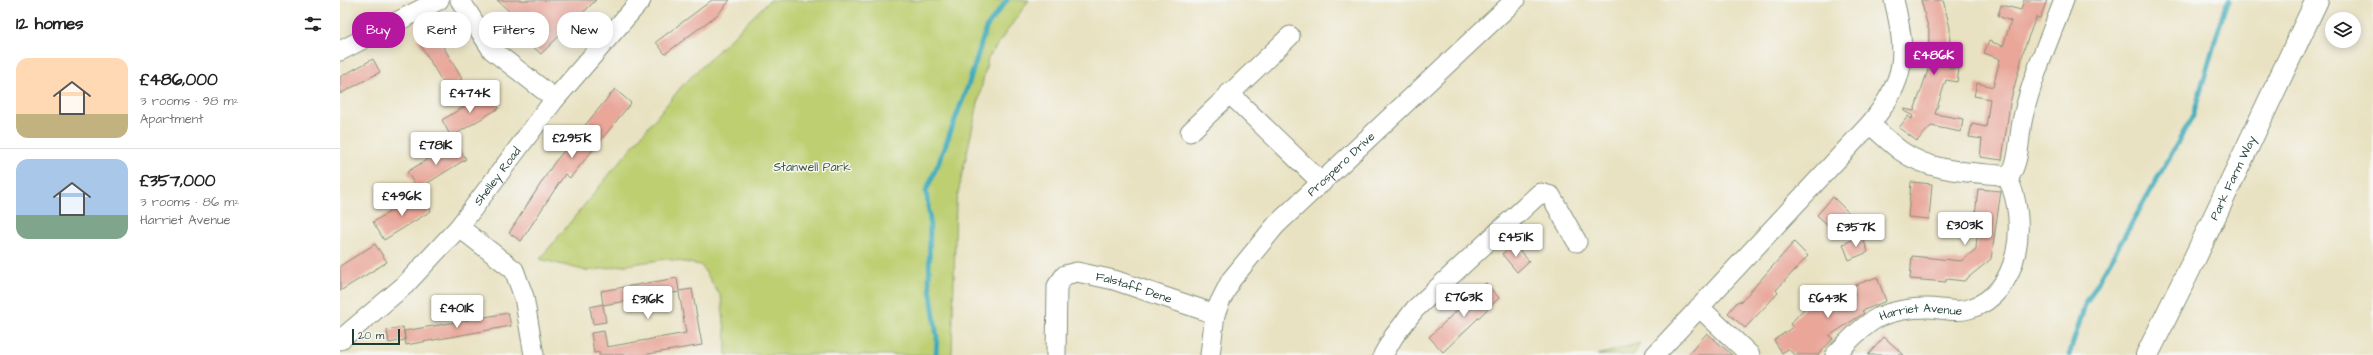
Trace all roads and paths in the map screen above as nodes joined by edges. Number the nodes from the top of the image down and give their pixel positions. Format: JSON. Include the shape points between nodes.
{"nodes":[{"id":1,"x":439,"y":0,"type":"edge"},
{"id":2,"x":460,"y":0,"type":"edge"},
{"id":3,"x":642,"y":0,"type":"edge"},
{"id":4,"x":1515,"y":0,"type":"edge"},
{"id":5,"x":1894,"y":0,"type":"edge"},
{"id":6,"x":2064,"y":0,"type":"edge"},
{"id":7,"x":2317,"y":0,"type":"edge"},
{"id":8,"x":1290,"y":36,"type":"dead end"},
{"id":9,"x":340,"y":51,"type":"edge"},
{"id":10,"x":1229,"y":93,"type":"junction"},
{"id":11,"x":555,"y":99,"type":"junction"},
{"id":12,"x":1870,"y":124,"type":"junction"},
{"id":13,"x":1190,"y":132,"type":"dead end"},
{"id":14,"x":2008,"y":179,"type":"junction"},
{"id":15,"x":1322,"y":182,"type":"junction"},
{"id":16,"x":459,"y":226,"type":"junction"},
{"id":17,"x":1577,"y":242,"type":"dead end"},
{"id":18,"x":1699,"y":306,"type":"junction"},
{"id":19,"x":1215,"y":314,"type":"junction"},
{"id":20,"x":340,"y":340,"type":"edge"},
{"id":21,"x":534,"y":355,"type":"edge"},
{"id":22,"x":1056,"y":355,"type":"edge"},
{"id":23,"x":1210,"y":355,"type":"edge"},
{"id":24,"x":1383,"y":355,"type":"edge"},
{"id":25,"x":1655,"y":355,"type":"edge"},
{"id":26,"x":1750,"y":355,"type":"edge"},
{"id":27,"x":1835,"y":355,"type":"edge"},
{"id":28,"x":2147,"y":355,"type":"edge"}],
"edges":[{"from":1,"to":9,"type":"street"},
{"from":2,"to":11,"type":"street","via":[[492,50]]},
{"from":3,"to":11,"type":"street","name":"Shelley Road"},
{"from":4,"to":15,"type":"street","name":"Prospero Drive"},
{"from":5,"to":12,"type":"street","via":[[1902,36],[1903,57],[1900,76],[1892,96]]},
{"from":6,"to":14,"type":"street","via":[[2034,81],[2023,117],[2017,160]]},
{"from":7,"to":28,"type":"highway","name":"Park Farm Way"},
{"from":8,"to":10,"type":"street"},
{"from":10,"to":13,"type":"street"},
{"from":10,"to":15,"type":"street"},
{"from":11,"to":16,"type":"street","name":"Shelley Road"},
{"from":12,"to":14,"type":"street","via":[[1900,151],[1933,166],[1999,175]]},
{"from":12,"to":18,"type":"street"},
{"from":14,"to":27,"type":"street","name":"Harriet Avenue","via":[[2014,192],[2016,258],[2009,277],[1988,300],[1969,309],[1926,308],[1899,311],[1878,318],[1855,335]]},
{"from":15,"to":19,"type":"street","name":"Prospero Drive","via":[[1276,225],[1231,280]]},
{"from":16,"to":20,"type":"street","name":"Shelley Road","via":[[405,286]]},
{"from":16,"to":21,"type":"street","via":[[514,270],[524,297]]},
{"from":17,"to":24,"type":"street","via":[[1554,200],[1547,194],[1540,193],[1416,309],[1394,336]]},
{"from":18,"to":25,"type":"street"},
{"from":18,"to":26,"type":"street"},
{"from":19,"to":22,"type":"street","name":"Falstaff Dene","via":[[1114,280],[1077,272],[1065,275],[1057,286]]},
{"from":19,"to":23,"type":"street","name":"Prospero Drive"}]}
